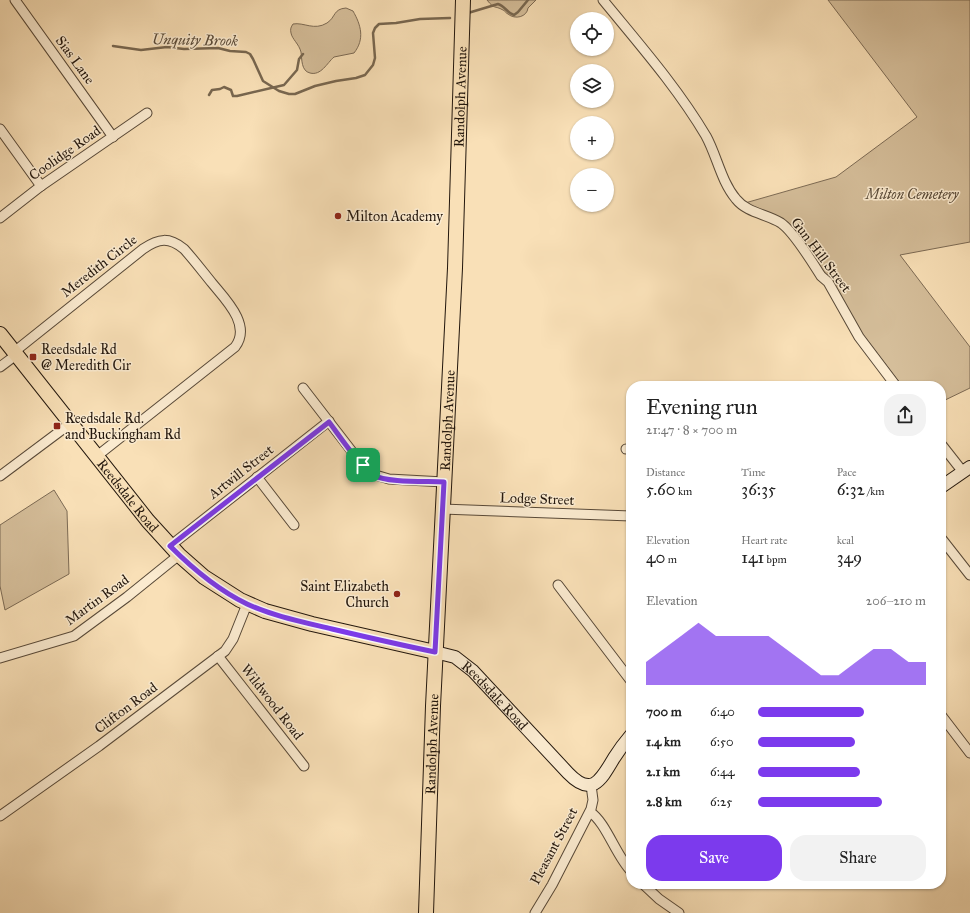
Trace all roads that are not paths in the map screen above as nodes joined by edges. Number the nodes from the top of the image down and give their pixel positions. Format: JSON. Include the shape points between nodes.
{"nodes":[{"id":1,"x":15,"y":0,"type":"edge"},
{"id":2,"x":462,"y":0,"type":"edge"},
{"id":3,"x":603,"y":0,"type":"edge"},
{"id":4,"x":147,"y":113,"type":"dead end"},
{"id":5,"x":0,"y":129,"type":"edge"},
{"id":6,"x":113,"y":137,"type":"junction"},
{"id":7,"x":41,"y":186,"type":"junction"},
{"id":8,"x":0,"y":218,"type":"edge"},
{"id":9,"x":0,"y":334,"type":"edge"},
{"id":10,"x":15,"y":354,"type":"junction"},
{"id":11,"x":0,"y":367,"type":"edge"},
{"id":12,"x":892,"y":381,"type":"edge"},
{"id":13,"x":303,"y":388,"type":"dead end"},
{"id":14,"x":329,"y":422,"type":"junction"},
{"id":15,"x":71,"y":423,"type":"junction"},
{"id":16,"x":946,"y":449,"type":"edge"},
{"id":17,"x":97,"y":456,"type":"junction"},
{"id":18,"x":967,"y":471,"type":"edge"},
{"id":19,"x":0,"y":476,"type":"edge"},
{"id":20,"x":257,"y":478,"type":"junction"},
{"id":21,"x":444,"y":482,"type":"junction"},
{"id":22,"x":946,"y":484,"type":"edge"},
{"id":23,"x":442,"y":509,"type":"junction"},
{"id":24,"x":626,"y":516,"type":"edge"},
{"id":25,"x":294,"y":524,"type":"dead end"},
{"id":26,"x":946,"y":544,"type":"edge"},
{"id":27,"x":175,"y":550,"type":"junction"},
{"id":28,"x":970,"y":575,"type":"edge"},
{"id":29,"x":558,"y":585,"type":"dead end"},
{"id":30,"x":247,"y":604,"type":"junction"},
{"id":31,"x":435,"y":652,"type":"junction"},
{"id":32,"x":218,"y":656,"type":"junction"},
{"id":33,"x":0,"y":658,"type":"edge"},
{"id":34,"x":626,"y":674,"type":"edge"},
{"id":35,"x":946,"y":722,"type":"edge"},
{"id":36,"x":626,"y":741,"type":"edge"},
{"id":37,"x":970,"y":753,"type":"edge"},
{"id":38,"x":304,"y":766,"type":"dead end"},
{"id":39,"x":591,"y":785,"type":"junction"},
{"id":40,"x":590,"y":812,"type":"junction"},
{"id":41,"x":0,"y":816,"type":"edge"},
{"id":42,"x":626,"y":864,"type":"edge"},
{"id":43,"x":648,"y":889,"type":"edge"},
{"id":44,"x":426,"y":913,"type":"edge"},
{"id":45,"x":535,"y":913,"type":"edge"},
{"id":46,"x":679,"y":913,"type":"edge"}],
"edges":[{"from":1,"to":6,"type":"street","name":"Sias Lane"},
{"from":2,"to":21,"type":"main road","name":"Randolph Avenue","via":[[455,268]]},
{"from":3,"to":12,"type":"street","name":"Gun Hill Street","via":[[654,61],[691,113],[709,142],[723,177],[736,200],[778,221],[789,231],[828,282],[860,337]]},
{"from":4,"to":6,"type":"street","name":"Coolidge Road"},
{"from":5,"to":7,"type":"street"},
{"from":6,"to":7,"type":"street","name":"Coolidge Road"},
{"from":7,"to":8,"type":"street","name":"Coolidge Road"},
{"from":9,"to":10,"type":"main road","name":"Reedsdale Road"},
{"from":10,"to":11,"type":"street","name":"Meredith Circle"},
{"from":10,"to":15,"type":"main road","name":"Reedsdale Road"},
{"from":10,"to":17,"type":"street","name":"Meredith Circle","via":[[143,249],[158,241],[175,243],[184,249],[231,306],[239,322],[238,343]]},
{"from":13,"to":14,"type":"street"},
{"from":14,"to":20,"type":"street","name":"Artwill Street"},
{"from":14,"to":21,"type":"street","via":[[372,474],[389,479]]},
{"from":15,"to":17,"type":"main road","name":"Reedsdale Road"},
{"from":15,"to":19,"type":"street"},
{"from":16,"to":18,"type":"street"},
{"from":17,"to":27,"type":"main road","name":"Reedsdale Road","via":[[148,521]]},
{"from":18,"to":22,"type":"street"},
{"from":20,"to":25,"type":"street"},
{"from":20,"to":27,"type":"street","name":"Artwill Street"},
{"from":21,"to":23,"type":"main road","name":"Randolph Avenue"},
{"from":23,"to":24,"type":"street","name":"Lodge Street"},
{"from":23,"to":31,"type":"main road","name":"Randolph Avenue"},
{"from":26,"to":28,"type":"street"},
{"from":27,"to":30,"type":"main road","name":"Reedsdale Road","via":[[204,577]]},
{"from":27,"to":33,"type":"street","name":"Martin Road","via":[[127,597],[74,636]]},
{"from":29,"to":34,"type":"street"},
{"from":30,"to":31,"type":"main road","name":"Reedsdale Road","via":[[294,620]]},
{"from":30,"to":32,"type":"street","name":"Clifton Road","via":[[231,643]]},
{"from":31,"to":39,"type":"street","name":"Reedsdale Road","via":[[452,656],[461,662],[483,681],[571,776],[580,784]]},
{"from":31,"to":44,"type":"main road","name":"Randolph Avenue"},
{"from":32,"to":38,"type":"street","name":"Wildwood Road"},
{"from":32,"to":41,"type":"street","name":"Clifton Road","via":[[95,749]]},
{"from":35,"to":37,"type":"street"},
{"from":36,"to":39,"type":"street","via":[[598,782]]},
{"from":39,"to":40,"type":"street","name":"Pleasant Street","via":[[593,800]]},
{"from":40,"to":42,"type":"street","via":[[598,818]]},
{"from":40,"to":45,"type":"street","name":"Pleasant Street"},
{"from":43,"to":46,"type":"street"}]}
